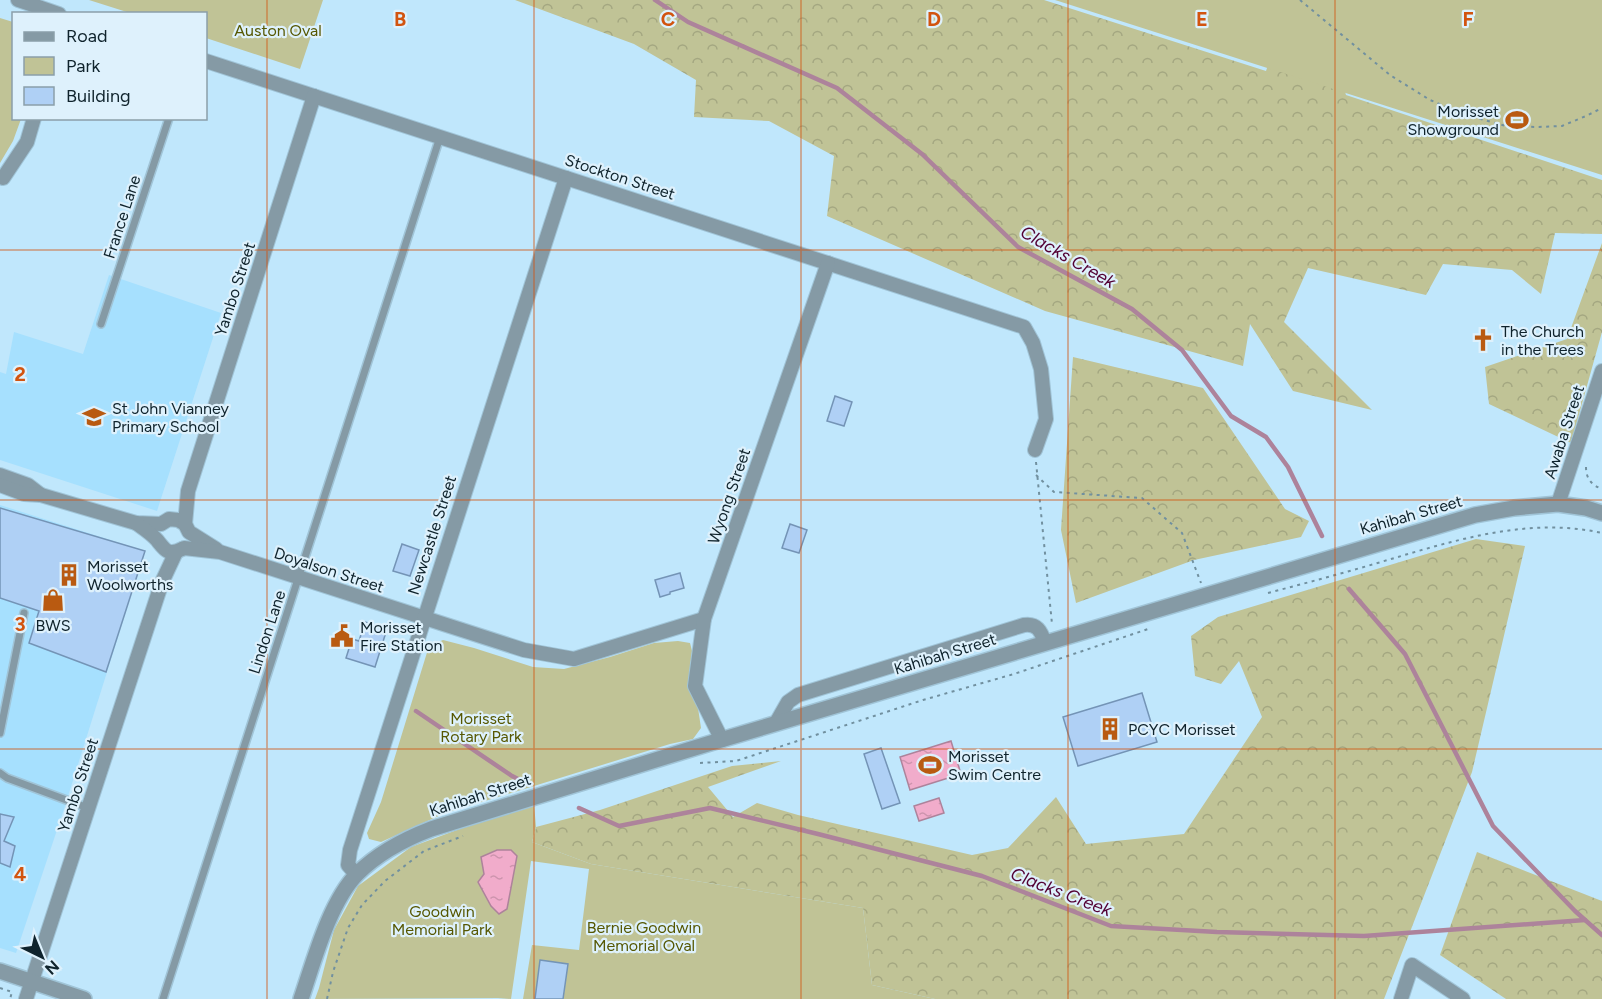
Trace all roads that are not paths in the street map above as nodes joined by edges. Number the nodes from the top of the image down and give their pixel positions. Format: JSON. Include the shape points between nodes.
{"nodes":[{"id":1,"x":18,"y":0,"type":"edge"},
{"id":2,"x":53,"y":12,"type":"edge"},
{"id":3,"x":207,"y":61,"type":"edge"},
{"id":4,"x":314,"y":96,"type":"junction"},
{"id":5,"x":33,"y":120,"type":"edge"},
{"id":6,"x":167,"y":120,"type":"edge"},
{"id":7,"x":440,"y":137,"type":"junction"},
{"id":8,"x":3,"y":178,"type":"dead end"},
{"id":9,"x":566,"y":178,"type":"junction"},
{"id":10,"x":828,"y":263,"type":"junction"},
{"id":11,"x":101,"y":324,"type":"dead end"},
{"id":12,"x":1602,"y":371,"type":"edge"},
{"id":13,"x":1035,"y":450,"type":"road end"},
{"id":14,"x":0,"y":476,"type":"edge"},
{"id":15,"x":0,"y":485,"type":"edge"},
{"id":16,"x":188,"y":491,"type":"junction"},
{"id":17,"x":41,"y":495,"type":"junction"},
{"id":18,"x":1558,"y":504,"type":"junction"},
{"id":19,"x":1602,"y":513,"type":"edge"},
{"id":20,"x":165,"y":522,"type":"junction"},
{"id":21,"x":136,"y":523,"type":"junction"},
{"id":22,"x":187,"y":528,"type":"junction"},
{"id":23,"x":159,"y":544,"type":"junction"},
{"id":24,"x":180,"y":550,"type":"junction"},
{"id":25,"x":220,"y":552,"type":"junction"},
{"id":26,"x":298,"y":577,"type":"junction"},
{"id":27,"x":162,"y":582,"type":"junction"},
{"id":28,"x":24,"y":613,"type":"dead end"},
{"id":29,"x":424,"y":618,"type":"junction"},
{"id":30,"x":704,"y":619,"type":"junction"},
{"id":31,"x":1049,"y":641,"type":"junction"},
{"id":32,"x":776,"y":723,"type":"junction"},
{"id":33,"x":0,"y":734,"type":"edge"},
{"id":34,"x":722,"y":740,"type":"junction"},
{"id":35,"x":0,"y":773,"type":"edge"},
{"id":36,"x":88,"y":808,"type":"junction"},
{"id":37,"x":356,"y":874,"type":"junction"},
{"id":38,"x":0,"y":970,"type":"edge"},
{"id":39,"x":31,"y":982,"type":"junction"},
{"id":40,"x":26,"y":999,"type":"edge"},
{"id":41,"x":84,"y":999,"type":"edge"},
{"id":42,"x":163,"y":999,"type":"edge"},
{"id":43,"x":301,"y":999,"type":"edge"},
{"id":44,"x":1401,"y":999,"type":"edge"},
{"id":45,"x":1463,"y":999,"type":"edge"}],
"edges":[{"from":1,"to":2,"type":"street"},
{"from":3,"to":4,"type":"street","name":"Stockton Street"},
{"from":4,"to":7,"type":"street","name":"Stockton Street"},
{"from":4,"to":16,"type":"street","name":"Yambo Street"},
{"from":5,"to":8,"type":"street","via":[[27,142]]},
{"from":6,"to":11,"type":"lane","name":"France Lane"},
{"from":7,"to":9,"type":"street","name":"Stockton Street"},
{"from":7,"to":26,"type":"lane","name":"Lindon Lane"},
{"from":9,"to":10,"type":"street","name":"Stockton Street"},
{"from":9,"to":29,"type":"street","name":"Newcastle Street"},
{"from":10,"to":13,"type":"street","name":"Stockton Street","via":[[1024,327],[1041,369],[1046,419]]},
{"from":10,"to":30,"type":"street","name":"Wyong Street"},
{"from":12,"to":18,"type":"street","name":"Awaba Street"},
{"from":14,"to":17,"type":"street","name":"Doyalson Street","via":[[28,485]]},
{"from":15,"to":17,"type":"street","name":"Doyalson Street","via":[[24,494]]},
{"from":16,"to":20,"type":"street","name":"Yambo Street"},
{"from":16,"to":22,"type":"street","name":"Yambo Street"},
{"from":17,"to":21,"type":"street","name":"Doyalson Street"},
{"from":18,"to":19,"type":"street"},
{"from":18,"to":31,"type":"street","name":"Kahibah Street","via":[[1475,515]]},
{"from":20,"to":21,"type":"street","name":"Doyalson Street"},
{"from":20,"to":22,"type":"street","name":"Doyalson Street","via":[[178,520]]},
{"from":20,"to":23,"type":"street","via":[[157,531]]},
{"from":21,"to":23,"type":"street","name":"Doyalson Street"},
{"from":22,"to":24,"type":"street","via":[[189,541]]},
{"from":22,"to":25,"type":"street","name":"Doyalson Street"},
{"from":23,"to":24,"type":"street","name":"Doyalson Street","via":[[168,552]]},
{"from":23,"to":27,"type":"street","name":"Yambo Street"},
{"from":24,"to":25,"type":"street","name":"Doyalson Street"},
{"from":24,"to":27,"type":"street","name":"Yambo Street"},
{"from":25,"to":26,"type":"street","name":"Doyalson Street"},
{"from":26,"to":29,"type":"street","name":"Doyalson Street"},
{"from":26,"to":42,"type":"lane","name":"Lindon Lane"},
{"from":27,"to":36,"type":"street","name":"Yambo Street"},
{"from":28,"to":33,"type":"lane"},
{"from":29,"to":30,"type":"street","name":"Doyalson Street","via":[[524,650],[574,659]]},
{"from":29,"to":37,"type":"street","name":"Newcastle Street","via":[[350,850],[348,865]]},
{"from":30,"to":34,"type":"street","name":"Wyong Street","via":[[695,686]]},
{"from":31,"to":32,"type":"street","name":"Kahibah Street"},
{"from":31,"to":32,"type":"street","via":[[1036,626],[1024,625],[798,695],[788,702]]},
{"from":32,"to":34,"type":"street","name":"Kahibah Street"},
{"from":34,"to":37,"type":"street","name":"Kahibah Street","via":[[431,829],[388,851]]},
{"from":35,"to":36,"type":"lane"},
{"from":36,"to":39,"type":"street","name":"Yambo Street"},
{"from":37,"to":43,"type":"street","via":[[320,941]]},
{"from":38,"to":39,"type":"street"},
{"from":39,"to":40,"type":"street","name":"Yambo Street"},
{"from":39,"to":41,"type":"street"},
{"from":44,"to":45,"type":"street","via":[[1412,965]]}]}
